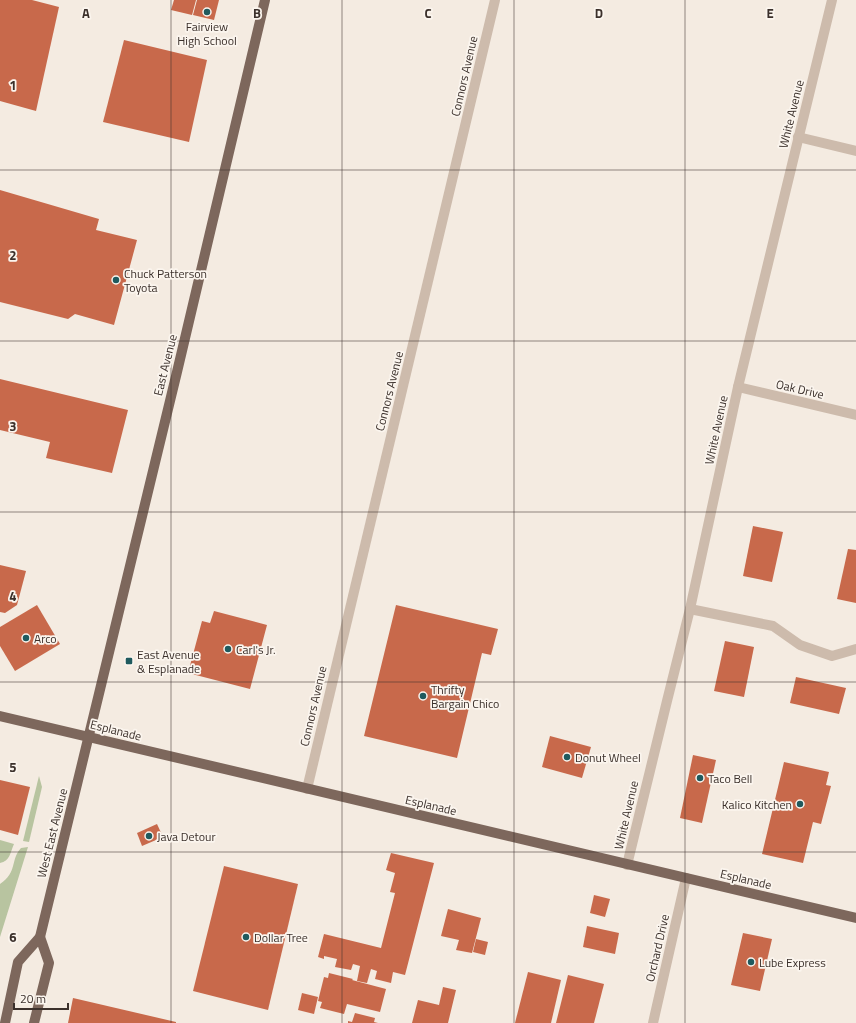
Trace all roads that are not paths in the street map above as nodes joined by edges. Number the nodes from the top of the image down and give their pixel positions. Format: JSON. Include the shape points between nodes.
{"nodes":[{"id":1,"x":265,"y":0,"type":"edge"},
{"id":2,"x":495,"y":0,"type":"edge"},
{"id":3,"x":832,"y":0,"type":"edge"},
{"id":4,"x":798,"y":137,"type":"junction"},
{"id":5,"x":856,"y":151,"type":"edge"},
{"id":6,"x":738,"y":387,"type":"junction"},
{"id":7,"x":856,"y":415,"type":"edge"},
{"id":8,"x":690,"y":609,"type":"junction"},
{"id":9,"x":856,"y":649,"type":"edge"},
{"id":10,"x":0,"y":716,"type":"edge"},
{"id":11,"x":88,"y":736,"type":"junction"},
{"id":12,"x":307,"y":789,"type":"junction"},
{"id":13,"x":627,"y":865,"type":"junction"},
{"id":14,"x":686,"y":878,"type":"junction"},
{"id":15,"x":856,"y":918,"type":"edge"},
{"id":16,"x":40,"y":936,"type":"junction"},
{"id":17,"x":5,"y":1023,"type":"edge"},
{"id":18,"x":34,"y":1023,"type":"edge"},
{"id":19,"x":653,"y":1023,"type":"edge"}],
"edges":[{"from":1,"to":11,"type":"main road","name":"East Avenue"},
{"from":2,"to":12,"type":"street","name":"Connors Avenue"},
{"from":3,"to":4,"type":"street","name":"White Avenue"},
{"from":4,"to":5,"type":"street"},
{"from":4,"to":6,"type":"street","name":"White Avenue"},
{"from":6,"to":7,"type":"street","name":"Oak Drive"},
{"from":6,"to":8,"type":"street","name":"White Avenue"},
{"from":8,"to":9,"type":"street","via":[[773,626],[800,645],[832,656]]},
{"from":8,"to":13,"type":"street","name":"White Avenue"},
{"from":10,"to":11,"type":"main road","name":"Esplanade"},
{"from":11,"to":12,"type":"main road","name":"Esplanade"},
{"from":11,"to":16,"type":"main road","name":"West East Avenue"},
{"from":12,"to":13,"type":"main road","name":"Esplanade"},
{"from":13,"to":14,"type":"main road","name":"Esplanade"},
{"from":14,"to":15,"type":"main road","name":"Esplanade"},
{"from":14,"to":19,"type":"street","name":"Orchard Drive"},
{"from":16,"to":17,"type":"main road","name":"West East Avenue","via":[[18,962]]},
{"from":16,"to":18,"type":"main road","via":[[49,963]]}]}
